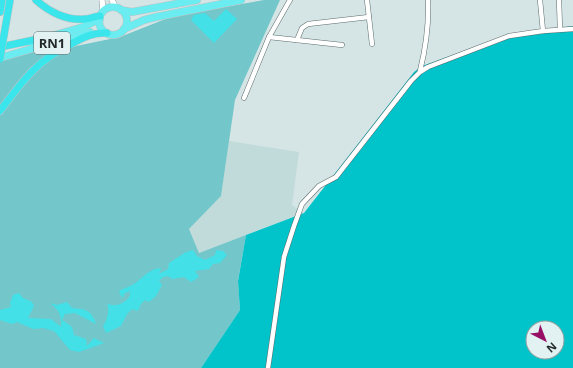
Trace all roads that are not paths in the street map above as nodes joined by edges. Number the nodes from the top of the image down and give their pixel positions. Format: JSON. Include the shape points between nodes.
{"nodes":[{"id":1,"x":2,"y":0,"type":"edge"},
{"id":2,"x":10,"y":0,"type":"edge"},
{"id":3,"x":36,"y":0,"type":"edge"},
{"id":4,"x":102,"y":0,"type":"edge"},
{"id":5,"x":112,"y":0,"type":"edge"},
{"id":6,"x":197,"y":0,"type":"edge"},
{"id":7,"x":240,"y":0,"type":"edge"},
{"id":8,"x":290,"y":0,"type":"edge"},
{"id":9,"x":367,"y":0,"type":"edge"},
{"id":10,"x":428,"y":0,"type":"edge"},
{"id":11,"x":540,"y":0,"type":"edge"},
{"id":12,"x":559,"y":0,"type":"edge"},
{"id":13,"x":118,"y":9,"type":"junction"},
{"id":14,"x":0,"y":12,"type":"edge"},
{"id":15,"x":101,"y":16,"type":"junction"},
{"id":16,"x":369,"y":17,"type":"junction"},
{"id":17,"x":573,"y":28,"type":"edge"},
{"id":18,"x":124,"y":29,"type":"junction"},
{"id":19,"x":560,"y":29,"type":"junction"},
{"id":20,"x":542,"y":31,"type":"junction"},
{"id":21,"x":105,"y":32,"type":"junction"},
{"id":22,"x":269,"y":37,"type":"junction"},
{"id":23,"x":34,"y":40,"type":"joint"},
{"id":24,"x":297,"y":40,"type":"junction"},
{"id":25,"x":372,"y":44,"type":"dead end"},
{"id":26,"x":342,"y":45,"type":"dead end"},
{"id":27,"x":0,"y":48,"type":"edge"},
{"id":28,"x":0,"y":58,"type":"edge"},
{"id":29,"x":420,"y":72,"type":"junction"},
{"id":30,"x":244,"y":98,"type":"dead end"},
{"id":31,"x":0,"y":111,"type":"edge"},
{"id":32,"x":268,"y":368,"type":"edge"}],
"edges":[{"from":1,"to":14,"type":"highway"},
{"from":2,"to":28,"type":"highway","bridge":true},
{"from":3,"to":15,"type":"highway","via":[[55,14],[65,17],[83,19]]},
{"from":4,"to":15,"type":"street"},
{"from":5,"to":13,"type":"street"},
{"from":6,"to":13,"type":"main road","number":"RN1","via":[[132,12]]},
{"from":7,"to":18,"type":"main road","number":"RN1","via":[[144,20]]},
{"from":8,"to":22,"type":"street"},
{"from":9,"to":16,"type":"street"},
{"from":10,"to":29,"type":"street","via":[[426,49]]},
{"from":11,"to":20,"type":"street"},
{"from":12,"to":19,"type":"street"},
{"from":13,"to":15,"type":"main road","number":"RN1","via":[[110,8]]},
{"from":13,"to":18,"type":"main road","via":[[126,17]]},
{"from":15,"to":21,"type":"main road","via":[[100,25]]},
{"from":15,"to":23,"type":"main road","number":"RN1","via":[[83,27]]},
{"from":16,"to":24,"type":"street","via":[[308,24],[302,28]]},
{"from":16,"to":25,"type":"street"},
{"from":17,"to":19,"type":"street"},
{"from":18,"to":21,"type":"main road","number":"RN1","via":[[116,34]]},
{"from":19,"to":20,"type":"street"},
{"from":20,"to":29,"type":"street","via":[[509,36]]},
{"from":21,"to":28,"type":"main road","number":"RN1","via":[[96,30]]},
{"from":21,"to":31,"type":"highway","via":[[82,38],[48,57],[28,74]]},
{"from":22,"to":24,"type":"street"},
{"from":22,"to":30,"type":"street"},
{"from":23,"to":27,"type":"highway"},
{"from":24,"to":26,"type":"street"},
{"from":29,"to":32,"type":"street","via":[[336,177],[319,186],[302,204],[284,257]]}]}
